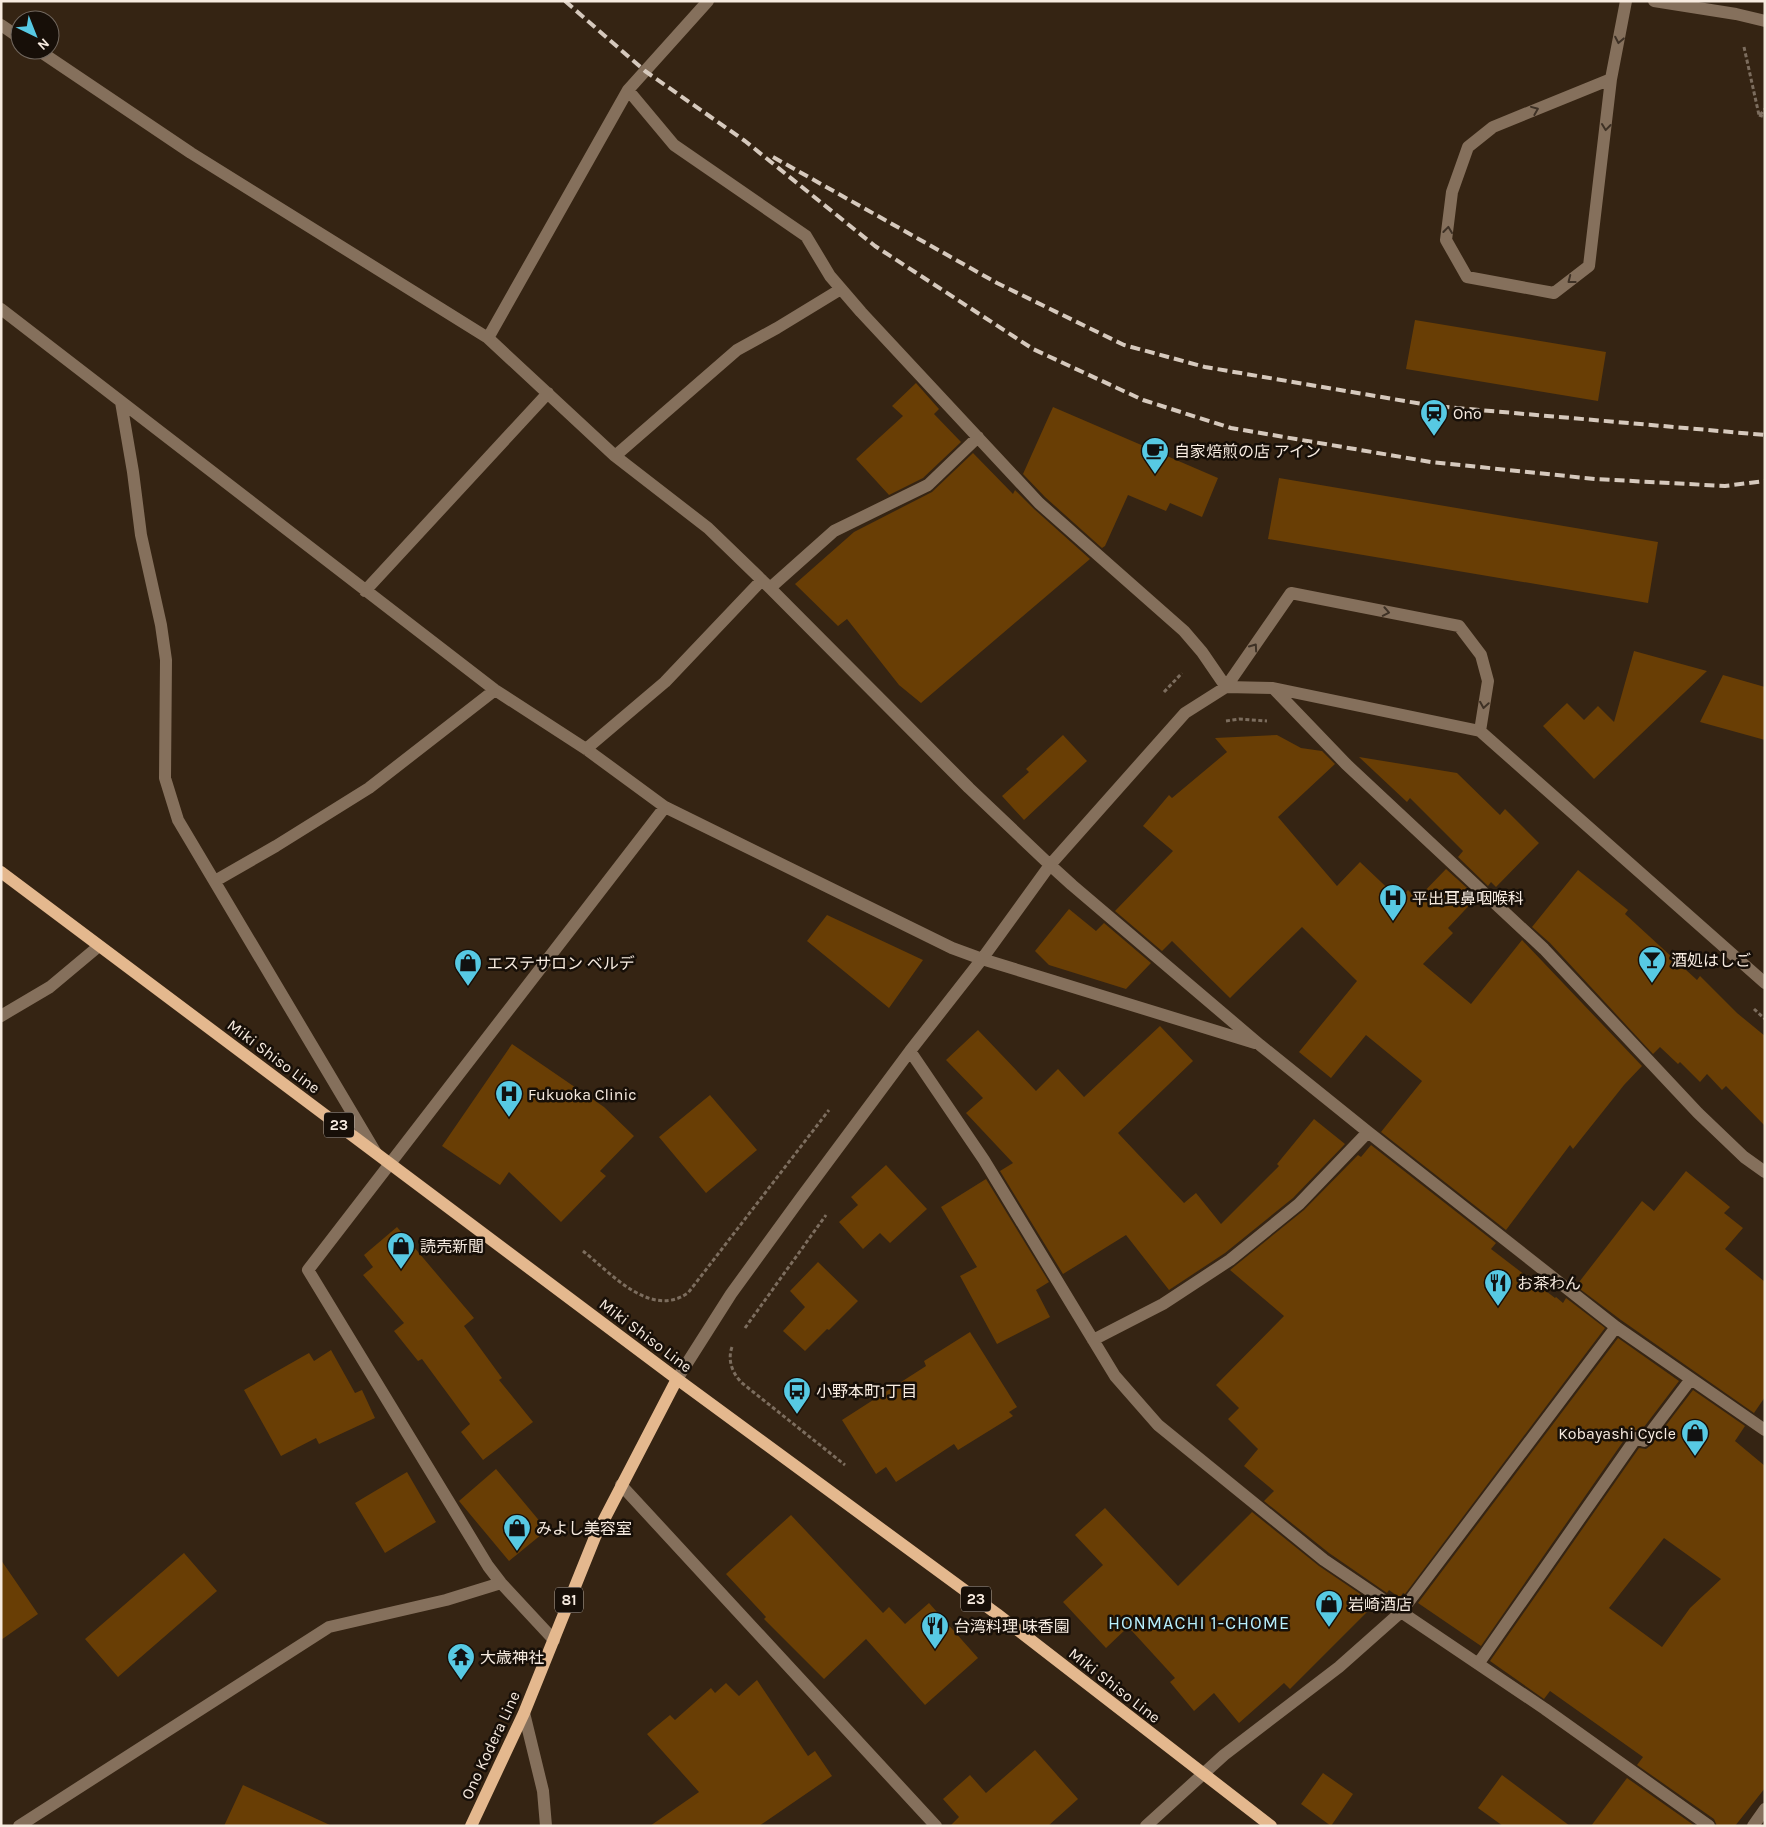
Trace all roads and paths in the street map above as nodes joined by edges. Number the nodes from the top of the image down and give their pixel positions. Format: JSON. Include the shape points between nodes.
{"nodes":[{"id":1,"x":708,"y":1,"type":"edge"},
{"id":2,"x":1626,"y":1,"type":"edge"},
{"id":3,"x":1654,"y":1,"type":"edge"},
{"id":4,"x":1765,"y":21,"type":"edge"},
{"id":5,"x":1744,"y":47,"type":"dead end"},
{"id":6,"x":53,"y":60,"type":"edge"},
{"id":7,"x":1611,"y":79,"type":"junction"},
{"id":8,"x":628,"y":90,"type":"junction"},
{"id":9,"x":1765,"y":109,"type":"edge"},
{"id":10,"x":1759,"y":115,"type":"junction"},
{"id":11,"x":1765,"y":117,"type":"edge"},
{"id":12,"x":841,"y":289,"type":"junction"},
{"id":13,"x":1,"y":309,"type":"edge"},
{"id":14,"x":488,"y":338,"type":"junction"},
{"id":15,"x":548,"y":393,"type":"junction"},
{"id":16,"x":121,"y":402,"type":"junction"},
{"id":17,"x":978,"y":437,"type":"junction"},
{"id":18,"x":615,"y":456,"type":"junction"},
{"id":19,"x":766,"y":584,"type":"junction"},
{"id":20,"x":364,"y":591,"type":"junction"},
{"id":21,"x":1202,"y":652,"type":"junction"},
{"id":22,"x":1226,"y":687,"type":"junction"},
{"id":23,"x":1273,"y":688,"type":"junction"},
{"id":24,"x":495,"y":690,"type":"junction"},
{"id":25,"x":1158,"y":698,"type":"dead end"},
{"id":26,"x":1224,"y":721,"type":"dead end"},
{"id":27,"x":1308,"y":725,"type":"junction"},
{"id":28,"x":1480,"y":731,"type":"junction"},
{"id":29,"x":586,"y":749,"type":"junction"},
{"id":30,"x":664,"y":807,"type":"junction"},
{"id":31,"x":1050,"y":866,"type":"junction"},
{"id":32,"x":1,"y":872,"type":"edge"},
{"id":33,"x":215,"y":881,"type":"junction"},
{"id":34,"x":99,"y":946,"type":"junction"},
{"id":35,"x":982,"y":959,"type":"junction"},
{"id":36,"x":1765,"y":983,"type":"edge"},
{"id":37,"x":1750,"y":1006,"type":"dead end"},
{"id":38,"x":1,"y":1016,"type":"edge"},
{"id":39,"x":1765,"y":1019,"type":"edge"},
{"id":40,"x":1260,"y":1045,"type":"junction"},
{"id":41,"x":910,"y":1051,"type":"junction"},
{"id":42,"x":832,"y":1106,"type":"dead end"},
{"id":43,"x":1368,"y":1132,"type":"junction"},
{"id":44,"x":376,"y":1153,"type":"junction"},
{"id":45,"x":389,"y":1163,"type":"junction"},
{"id":46,"x":1765,"y":1172,"type":"edge"},
{"id":47,"x":830,"y":1208,"type":"dead end"},
{"id":48,"x":583,"y":1250,"type":"dead end"},
{"id":49,"x":1616,"y":1327,"type":"junction"},
{"id":50,"x":740,"y":1335,"type":"dead end"},
{"id":51,"x":1092,"y":1340,"type":"junction"},
{"id":52,"x":734,"y":1343,"type":"dead end"},
{"id":53,"x":677,"y":1379,"type":"junction"},
{"id":54,"x":1691,"y":1379,"type":"junction"},
{"id":55,"x":1765,"y":1430,"type":"edge"},
{"id":56,"x":851,"y":1470,"type":"dead end"},
{"id":57,"x":621,"y":1485,"type":"junction"},
{"id":58,"x":500,"y":1584,"type":"junction"},
{"id":59,"x":1401,"y":1612,"type":"junction"},
{"id":60,"x":554,"y":1640,"type":"junction"},
{"id":61,"x":1478,"y":1664,"type":"junction"},
{"id":62,"x":524,"y":1713,"type":"junction"},
{"id":63,"x":1203,"y":1774,"type":"junction"},
{"id":64,"x":1765,"y":1809,"type":"edge"},
{"id":65,"x":19,"y":1826,"type":"edge"},
{"id":66,"x":471,"y":1826,"type":"edge"},
{"id":67,"x":546,"y":1826,"type":"edge"},
{"id":68,"x":936,"y":1826,"type":"edge"},
{"id":69,"x":1146,"y":1826,"type":"edge"},
{"id":70,"x":1272,"y":1826,"type":"edge"},
{"id":71,"x":1709,"y":1826,"type":"edge"},
{"id":72,"x":1753,"y":1826,"type":"edge"}],
"edges":[{"from":1,"to":8,"type":"street"},
{"from":2,"to":7,"type":"street","one_way":true},
{"from":3,"to":4,"type":"street"},
{"from":5,"to":10,"type":"path"},
{"from":6,"to":14,"type":"street","via":[[200,158]]},
{"from":7,"to":7,"type":"street","one_way":true,"via":[[1589,266],[1554,293],[1467,277],[1446,240],[1452,192],[1468,147],[1493,127]]},
{"from":8,"to":12,"type":"street","via":[[674,145],[806,236]]},
{"from":8,"to":14,"type":"street"},
{"from":9,"to":10,"type":"path"},
{"from":10,"to":11,"type":"path"},
{"from":12,"to":17,"type":"street"},
{"from":12,"to":18,"type":"street","via":[[737,350]]},
{"from":13,"to":16,"type":"street"},
{"from":14,"to":15,"type":"street"},
{"from":15,"to":18,"type":"street"},
{"from":15,"to":20,"type":"street"},
{"from":16,"to":20,"type":"street"},
{"from":16,"to":33,"type":"street","via":[[141,535],[166,660],[165,778],[178,820]]},
{"from":17,"to":19,"type":"street","via":[[928,485],[834,531]]},
{"from":17,"to":21,"type":"street","via":[[1039,503],[1184,631]]},
{"from":18,"to":19,"type":"street","via":[[708,528]]},
{"from":19,"to":29,"type":"street","via":[[665,682]]},
{"from":19,"to":31,"type":"street"},
{"from":20,"to":24,"type":"street"},
{"from":21,"to":22,"type":"street"},
{"from":21,"to":25,"type":"path"},
{"from":22,"to":23,"type":"street"},
{"from":22,"to":28,"type":"street","one_way":true,"via":[[1291,593],[1459,626],[1481,655],[1488,681]]},
{"from":22,"to":31,"type":"street","via":[[1185,713]]},
{"from":23,"to":27,"type":"street"},
{"from":23,"to":28,"type":"street"},
{"from":24,"to":29,"type":"street"},
{"from":24,"to":33,"type":"street","via":[[368,788]]},
{"from":26,"to":27,"type":"path","via":[[1239,719]]},
{"from":27,"to":46,"type":"street","via":[[1544,949],[1698,1113],[1744,1157]]},
{"from":28,"to":36,"type":"street"},
{"from":29,"to":30,"type":"street"},
{"from":30,"to":35,"type":"street","via":[[952,948]]},
{"from":30,"to":45,"type":"street"},
{"from":31,"to":35,"type":"street"},
{"from":31,"to":40,"type":"street"},
{"from":32,"to":34,"type":"main road","name":"Miki Shiso Line","number":"23"},
{"from":33,"to":44,"type":"street"},
{"from":34,"to":38,"type":"street","via":[[50,987]]},
{"from":34,"to":44,"type":"main road","name":"Miki Shiso Line","number":"23"},
{"from":35,"to":40,"type":"street"},
{"from":35,"to":41,"type":"street"},
{"from":37,"to":39,"type":"path"},
{"from":40,"to":43,"type":"street"},
{"from":41,"to":51,"type":"street","via":[[984,1160]]},
{"from":41,"to":53,"type":"street","via":[[731,1294]]},
{"from":42,"to":48,"type":"path","via":[[681,1298],[658,1302],[648,1299],[633,1291]]},
{"from":43,"to":49,"type":"street"},
{"from":43,"to":51,"type":"street","via":[[1299,1204],[1230,1260],[1163,1304]]},
{"from":44,"to":45,"type":"main road","name":"Miki Shiso Line","number":"23"},
{"from":45,"to":53,"type":"main road","name":"Miki Shiso Line","number":"23"},
{"from":45,"to":58,"type":"street","via":[[308,1270]]},
{"from":47,"to":50,"type":"path"},
{"from":49,"to":54,"type":"street"},
{"from":49,"to":59,"type":"street"},
{"from":51,"to":59,"type":"street","via":[[1115,1376],[1158,1424],[1324,1560]]},
{"from":52,"to":56,"type":"path","via":[[730,1362],[742,1383]]},
{"from":53,"to":57,"type":"main road","name":"Ono Kodera Line","number":"81"},
{"from":53,"to":63,"type":"main road","name":"Miki Shiso Line","number":"23","via":[[997,1614]]},
{"from":54,"to":55,"type":"street"},
{"from":54,"to":61,"type":"street","via":[[1644,1441],[1636,1438]]},
{"from":57,"to":60,"type":"main road","name":"Ono Kodera Line","number":"81","via":[[595,1537]]},
{"from":57,"to":68,"type":"street"},
{"from":58,"to":60,"type":"street"},
{"from":58,"to":65,"type":"street","via":[[329,1627]]},
{"from":59,"to":61,"type":"street"},
{"from":59,"to":63,"type":"street","via":[[1339,1668]]},
{"from":60,"to":62,"type":"main road","name":"Ono Kodera Line","number":"81"},
{"from":61,"to":71,"type":"street"},
{"from":62,"to":66,"type":"main road","name":"Ono Kodera Line","number":"81"},
{"from":62,"to":67,"type":"street","via":[[543,1791]]},
{"from":63,"to":69,"type":"street"},
{"from":63,"to":70,"type":"main road","name":"Miki Shiso Line","number":"23"},
{"from":64,"to":72,"type":"street"}]}
